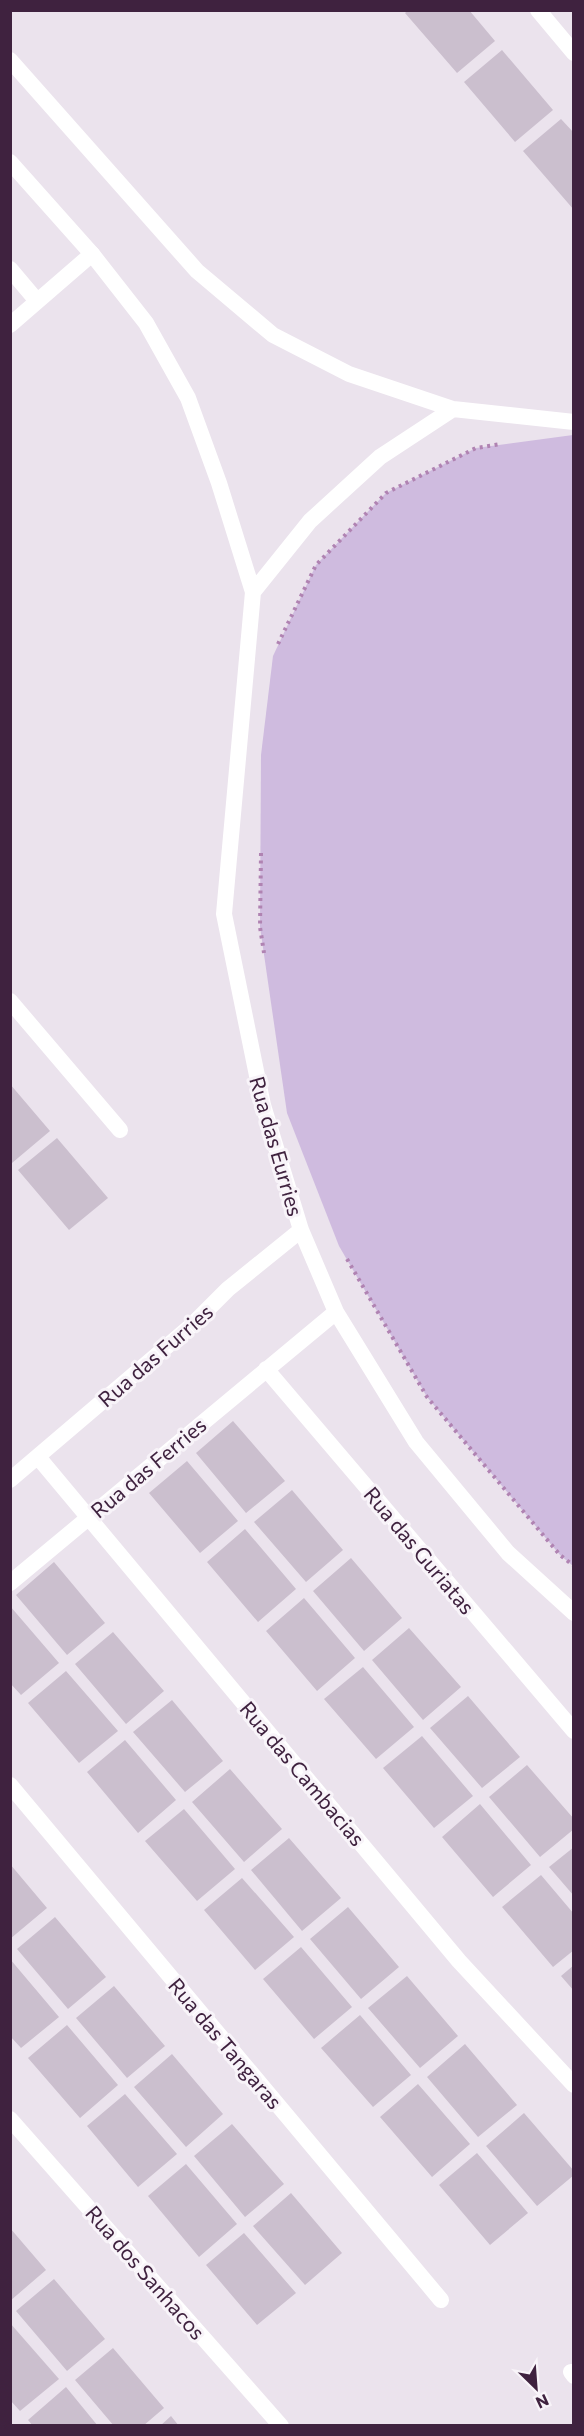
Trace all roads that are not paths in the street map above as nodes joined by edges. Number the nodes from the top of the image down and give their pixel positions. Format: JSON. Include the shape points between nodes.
{"nodes":[{"id":1,"x":538,"y":10,"type":"edge"},
{"id":2,"x":573,"y":53,"type":"edge"},
{"id":3,"x":10,"y":60,"type":"edge"},
{"id":4,"x":10,"y":162,"type":"edge"},
{"id":5,"x":92,"y":254,"type":"junction"},
{"id":6,"x":10,"y":269,"type":"edge"},
{"id":7,"x":37,"y":301,"type":"junction"},
{"id":8,"x":10,"y":324,"type":"edge"},
{"id":9,"x":453,"y":410,"type":"junction"},
{"id":10,"x":573,"y":422,"type":"edge"},
{"id":11,"x":253,"y":592,"type":"junction"},
{"id":12,"x":10,"y":1001,"type":"edge"},
{"id":13,"x":120,"y":1130,"type":"dead end"},
{"id":14,"x":301,"y":1230,"type":"junction"},
{"id":15,"x":336,"y":1312,"type":"junction"},
{"id":16,"x":266,"y":1369,"type":"junction"},
{"id":17,"x":38,"y":1457,"type":"junction"},
{"id":18,"x":10,"y":1480,"type":"edge"},
{"id":19,"x":87,"y":1517,"type":"junction"},
{"id":20,"x":10,"y":1584,"type":"edge"},
{"id":21,"x":573,"y":1612,"type":"edge"},
{"id":22,"x":573,"y":1731,"type":"edge"},
{"id":23,"x":10,"y":1785,"type":"edge"},
{"id":24,"x":573,"y":2085,"type":"edge"},
{"id":25,"x":10,"y":2119,"type":"edge"},
{"id":26,"x":441,"y":2300,"type":"dead end"},
{"id":27,"x":281,"y":2426,"type":"edge"}],
"edges":[{"from":1,"to":2,"type":"street"},
{"from":3,"to":9,"type":"street","via":[[197,271],[273,335],[349,374]]},
{"from":4,"to":5,"type":"street"},
{"from":5,"to":7,"type":"street"},
{"from":5,"to":11,"type":"street","via":[[146,322],[188,398]]},
{"from":6,"to":7,"type":"street"},
{"from":7,"to":8,"type":"street"},
{"from":9,"to":10,"type":"street"},
{"from":9,"to":11,"type":"street","via":[[380,457],[310,521]]},
{"from":11,"to":14,"type":"street","name":"Rua das Eurries","via":[[224,914],[263,1105]]},
{"from":12,"to":13,"type":"street"},
{"from":14,"to":15,"type":"street","name":"Rua das Eurries"},
{"from":14,"to":17,"type":"street","name":"Rua das Furries","via":[[228,1289]]},
{"from":15,"to":16,"type":"street","name":"Rua das Ferries"},
{"from":15,"to":21,"type":"street","name":"Rua das Eurries","via":[[416,1442],[508,1553]]},
{"from":16,"to":19,"type":"street","name":"Rua das Ferries"},
{"from":16,"to":22,"type":"street","name":"Rua das Guriatas"},
{"from":17,"to":18,"type":"street","name":"Rua das Furries"},
{"from":17,"to":19,"type":"street","name":"Rua das Cambacias"},
{"from":19,"to":20,"type":"street","name":"Rua das Ferries"},
{"from":19,"to":24,"type":"street","name":"Rua das Cambacias","via":[[459,1961]]},
{"from":23,"to":26,"type":"street","name":"Rua das Tangaras"},
{"from":25,"to":27,"type":"street","name":"Rua dos Sanhacos"}]}
